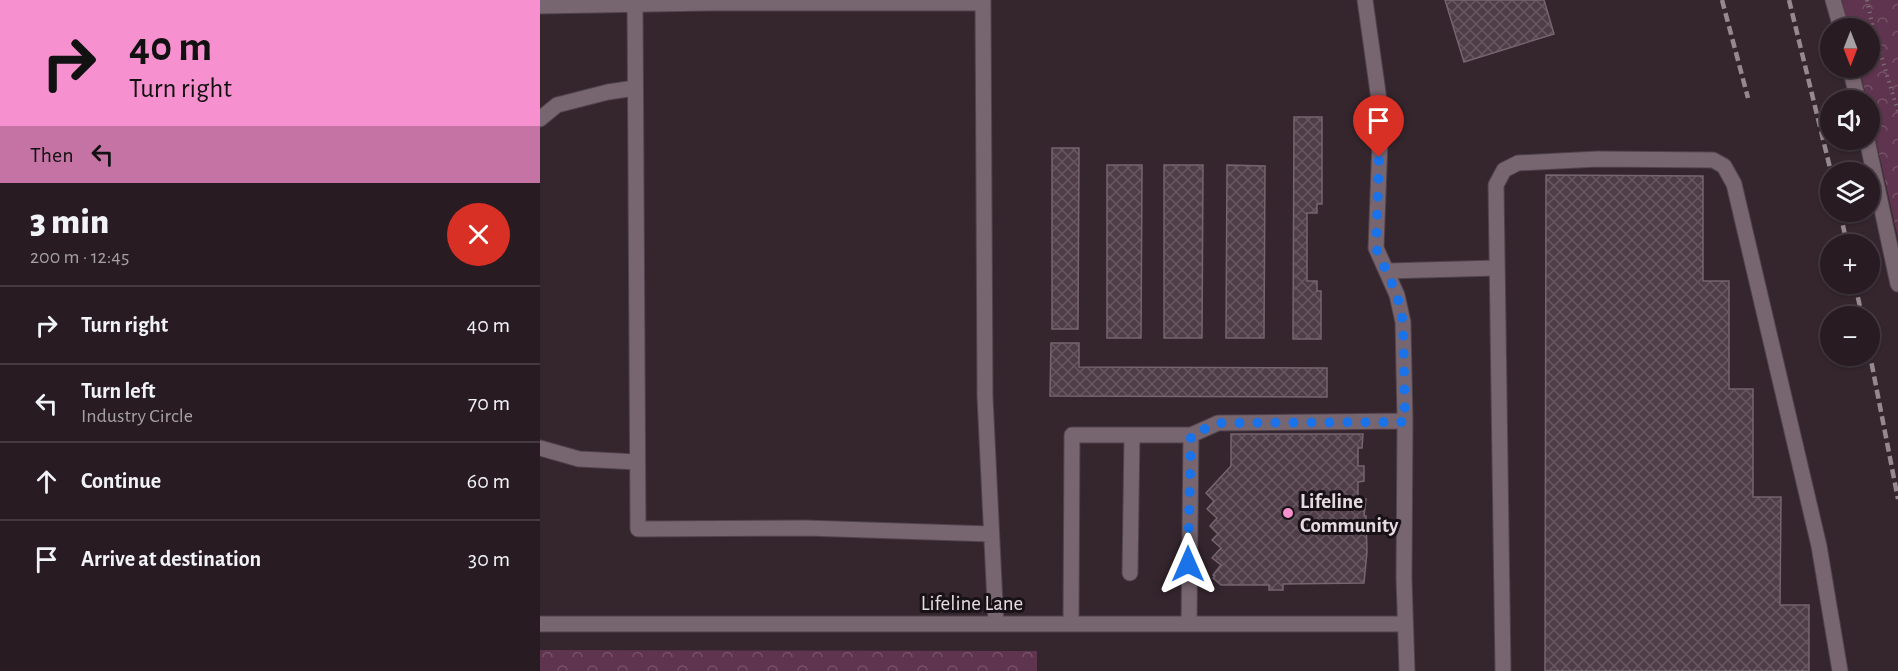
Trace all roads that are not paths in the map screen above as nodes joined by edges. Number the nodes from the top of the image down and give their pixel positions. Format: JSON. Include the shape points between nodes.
{"nodes":[{"id":1,"x":1365,"y":0,"type":"edge"},
{"id":2,"x":1833,"y":0,"type":"edge"},
{"id":3,"x":983,"y":1,"type":"edge"},
{"id":4,"x":708,"y":2,"type":"edge"},
{"id":5,"x":635,"y":4,"type":"junction"},
{"id":6,"x":540,"y":6,"type":"edge"},
{"id":7,"x":1838,"y":18,"type":"edge"},
{"id":8,"x":635,"y":88,"type":"junction"},
{"id":9,"x":540,"y":118,"type":"edge"},
{"id":10,"x":1869,"y":150,"type":"edge"},
{"id":11,"x":1497,"y":268,"type":"junction"},
{"id":12,"x":1387,"y":271,"type":"junction"},
{"id":13,"x":1898,"y":284,"type":"edge"},
{"id":14,"x":1405,"y":422,"type":"junction"},
{"id":15,"x":1132,"y":435,"type":"junction"},
{"id":16,"x":1191,"y":435,"type":"junction"},
{"id":17,"x":540,"y":448,"type":"edge"},
{"id":18,"x":637,"y":462,"type":"junction"},
{"id":19,"x":991,"y":534,"type":"junction"},
{"id":20,"x":1130,"y":573,"type":"dead end"},
{"id":21,"x":540,"y":624,"type":"edge"},
{"id":22,"x":996,"y":624,"type":"junction"},
{"id":23,"x":1071,"y":624,"type":"junction"},
{"id":24,"x":1189,"y":624,"type":"junction"},
{"id":25,"x":1404,"y":624,"type":"junction"},
{"id":26,"x":1407,"y":671,"type":"edge"},
{"id":27,"x":1503,"y":671,"type":"edge"},
{"id":28,"x":1840,"y":671,"type":"edge"}],
"edges":[{"from":1,"to":12,"type":"street","via":[[1381,114],[1376,248]]},
{"from":2,"to":7,"type":"street"},
{"from":3,"to":4,"type":"street"},
{"from":3,"to":19,"type":"street","via":[[985,397]]},
{"from":4,"to":5,"type":"street"},
{"from":5,"to":6,"type":"street"},
{"from":5,"to":8,"type":"street"},
{"from":8,"to":9,"type":"street","via":[[557,105]]},
{"from":8,"to":18,"type":"street"},
{"from":10,"to":13,"type":"street"},
{"from":11,"to":12,"type":"street"},
{"from":11,"to":27,"type":"street"},
{"from":11,"to":28,"type":"street","via":[[1496,185],[1504,170],[1518,163],[1713,160],[1724,166],[1734,184],[1819,546]]},
{"from":12,"to":14,"type":"street","via":[[1403,322]]},
{"from":14,"to":16,"type":"street","via":[[1218,423]]},
{"from":14,"to":25,"type":"street"},
{"from":15,"to":16,"type":"street"},
{"from":15,"to":20,"type":"street"},
{"from":15,"to":23,"type":"street","via":[[1072,435]]},
{"from":16,"to":24,"type":"street"},
{"from":17,"to":18,"type":"street","via":[[579,459]]},
{"from":18,"to":19,"type":"street","via":[[638,529],[806,528]]},
{"from":19,"to":22,"type":"street"},
{"from":21,"to":22,"type":"street","name":"Lifeline Lane"},
{"from":22,"to":23,"type":"street","name":"Lifeline Lane"},
{"from":23,"to":24,"type":"street","name":"Lifeline Lane"},
{"from":24,"to":25,"type":"street","name":"Lifeline Lane"},
{"from":25,"to":26,"type":"street"}]}
